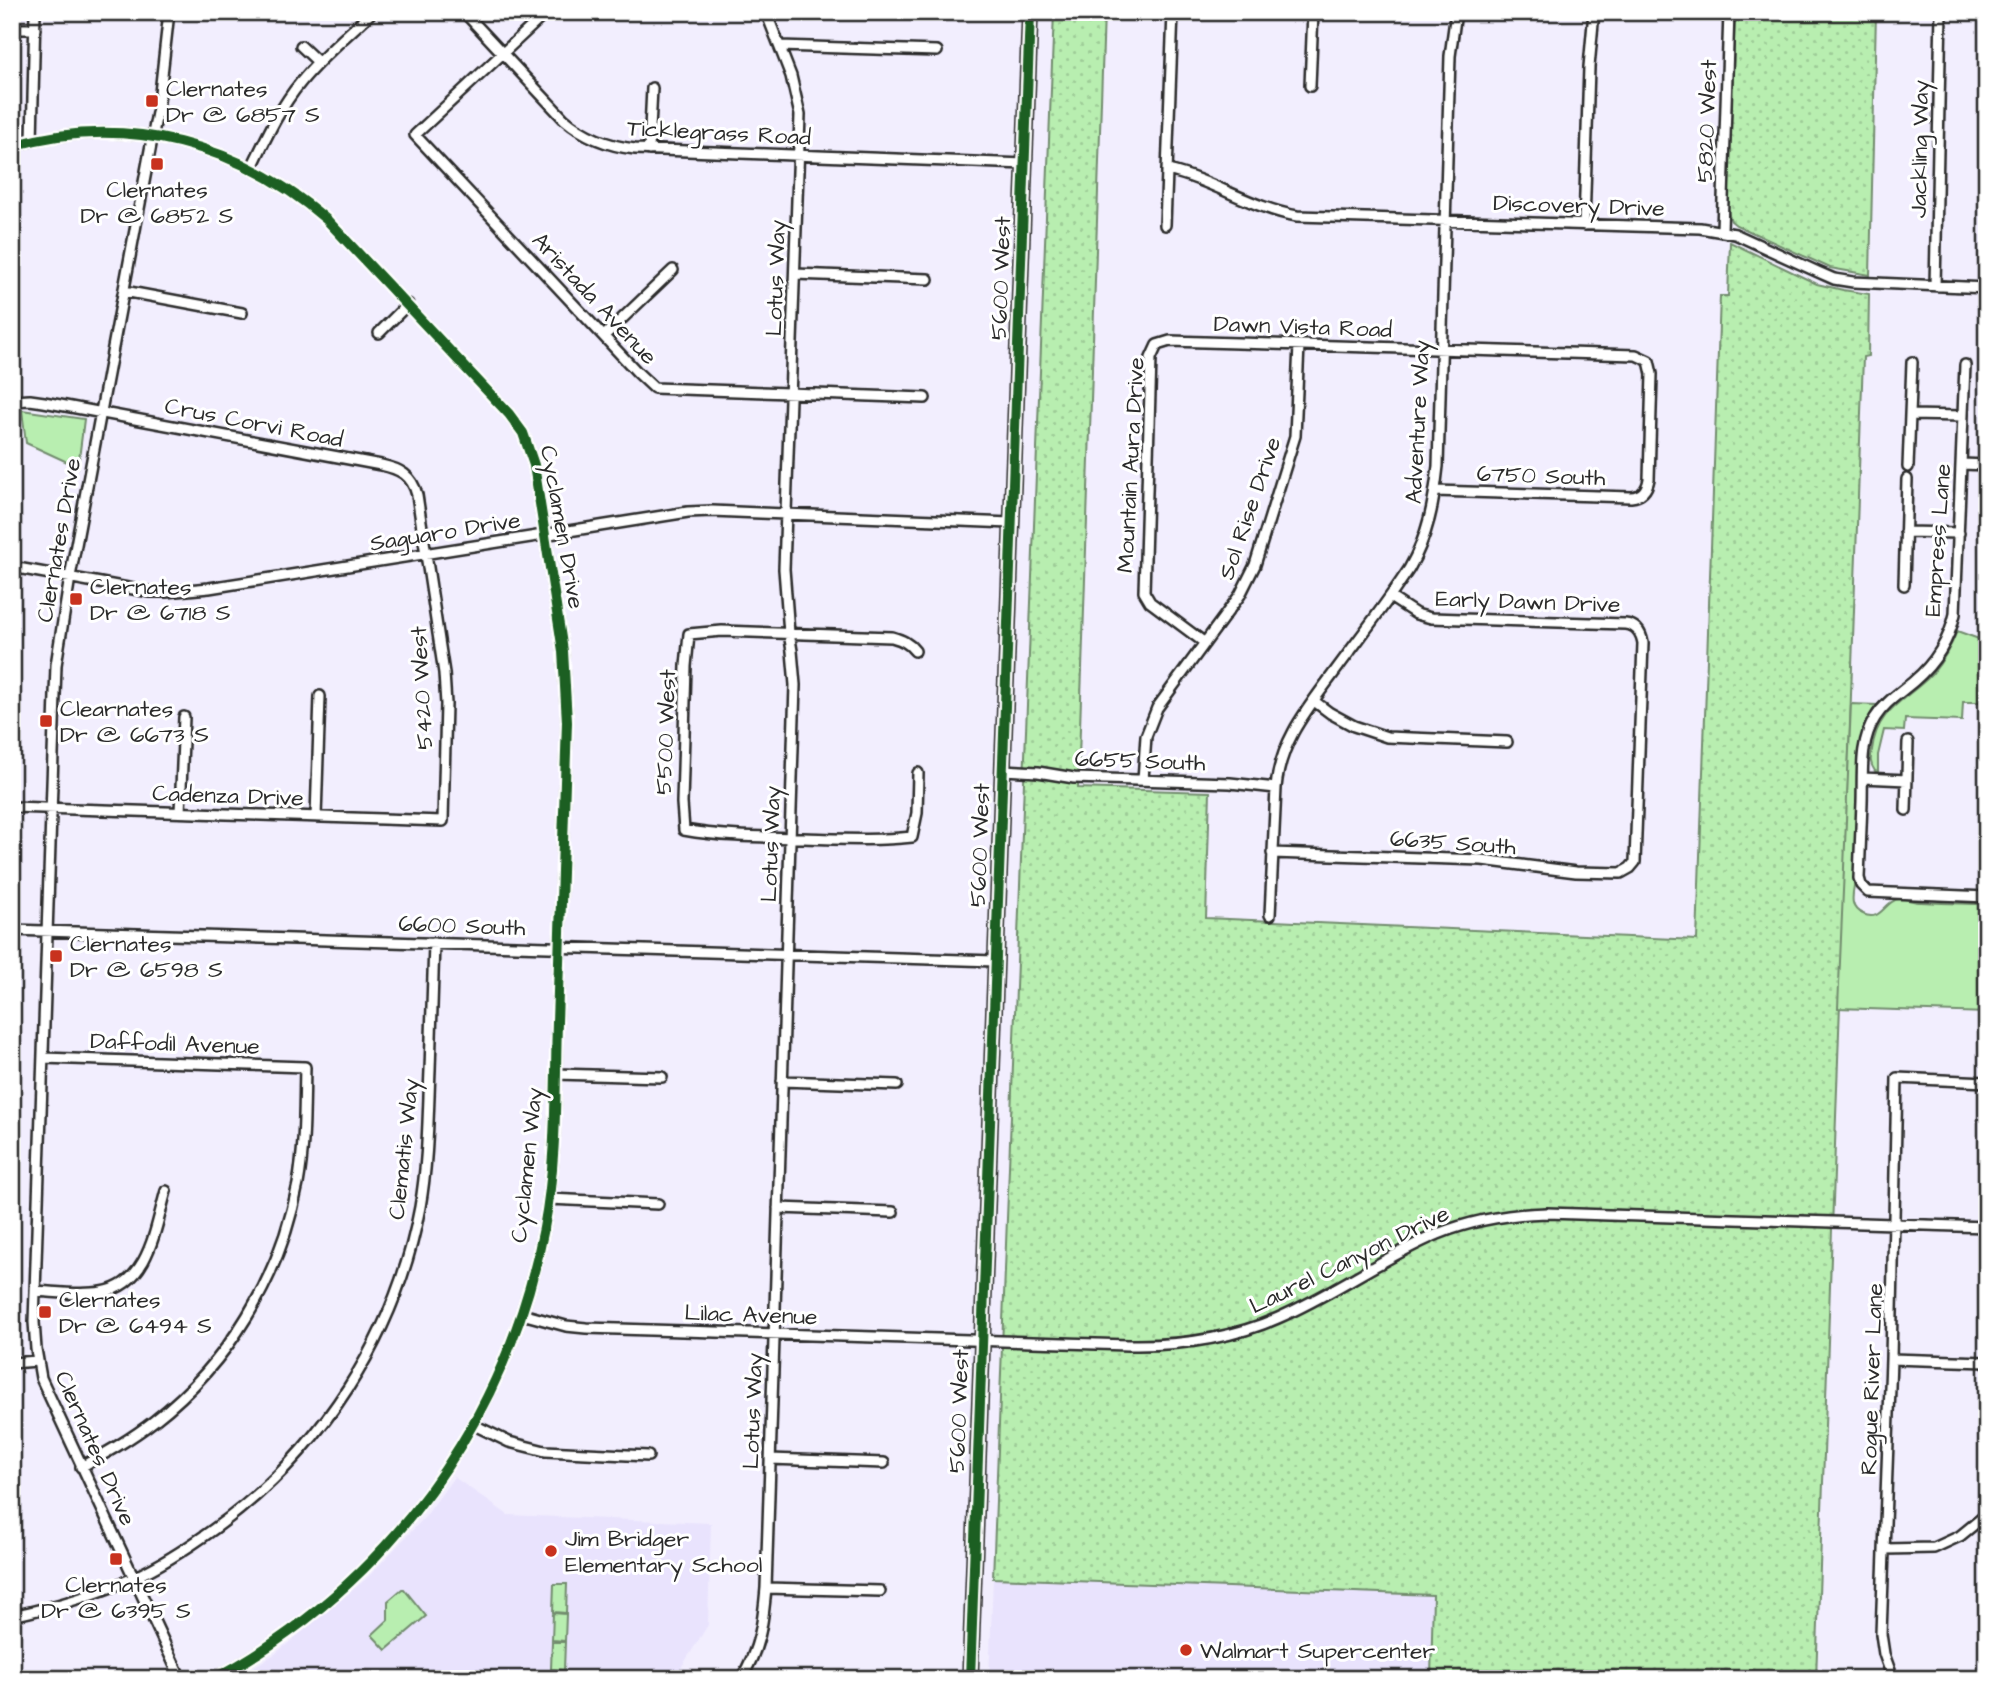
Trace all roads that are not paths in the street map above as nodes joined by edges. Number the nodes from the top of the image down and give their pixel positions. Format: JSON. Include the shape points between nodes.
{"nodes":[{"id":1,"x":35,"y":12,"type":"edge"},
{"id":2,"x":169,"y":12,"type":"edge"},
{"id":3,"x":372,"y":12,"type":"edge"},
{"id":4,"x":464,"y":12,"type":"edge"},
{"id":5,"x":547,"y":12,"type":"edge"},
{"id":6,"x":766,"y":12,"type":"edge"},
{"id":7,"x":1030,"y":12,"type":"edge"},
{"id":8,"x":1173,"y":12,"type":"edge"},
{"id":9,"x":1313,"y":12,"type":"edge"},
{"id":10,"x":1455,"y":12,"type":"edge"},
{"id":11,"x":1594,"y":12,"type":"edge"},
{"id":12,"x":1729,"y":12,"type":"edge"},
{"id":13,"x":1941,"y":12,"type":"edge"},
{"id":14,"x":12,"y":29,"type":"edge"},
{"id":15,"x":35,"y":29,"type":"junction"},
{"id":16,"x":302,"y":46,"type":"dead end"},
{"id":17,"x":780,"y":46,"type":"junction"},
{"id":18,"x":937,"y":51,"type":"dead end"},
{"id":19,"x":502,"y":53,"type":"junction"},
{"id":20,"x":318,"y":62,"type":"junction"},
{"id":21,"x":1310,"y":86,"type":"dead end"},
{"id":22,"x":652,"y":88,"type":"dead end"},
{"id":23,"x":153,"y":137,"type":"junction"},
{"id":24,"x":32,"y":141,"type":"junction"},
{"id":25,"x":12,"y":146,"type":"edge"},
{"id":26,"x":649,"y":150,"type":"junction"},
{"id":27,"x":799,"y":156,"type":"junction"},
{"id":28,"x":1025,"y":164,"type":"junction"},
{"id":29,"x":252,"y":167,"type":"junction"},
{"id":30,"x":1167,"y":170,"type":"junction"},
{"id":31,"x":1445,"y":220,"type":"junction"},
{"id":32,"x":1165,"y":225,"type":"dead end"},
{"id":33,"x":1584,"y":225,"type":"junction"},
{"id":34,"x":1722,"y":230,"type":"junction"},
{"id":35,"x":673,"y":270,"type":"dead end"},
{"id":36,"x":795,"y":274,"type":"junction"},
{"id":37,"x":928,"y":278,"type":"dead end"},
{"id":38,"x":1935,"y":286,"type":"junction"},
{"id":39,"x":1987,"y":288,"type":"edge"},
{"id":40,"x":124,"y":291,"type":"junction"},
{"id":41,"x":408,"y":304,"type":"junction"},
{"id":42,"x":242,"y":313,"type":"dead end"},
{"id":43,"x":379,"y":333,"type":"dead end"},
{"id":44,"x":604,"y":336,"type":"junction"},
{"id":45,"x":1157,"y":345,"type":"joint"},
{"id":46,"x":1299,"y":345,"type":"junction"},
{"id":47,"x":1441,"y":349,"type":"junction"},
{"id":48,"x":1912,"y":362,"type":"dead end"},
{"id":49,"x":1965,"y":365,"type":"dead end"},
{"id":50,"x":791,"y":393,"type":"junction"},
{"id":51,"x":925,"y":398,"type":"dead end"},
{"id":52,"x":12,"y":401,"type":"edge"},
{"id":53,"x":101,"y":412,"type":"junction"},
{"id":54,"x":1910,"y":415,"type":"junction"},
{"id":55,"x":1963,"y":416,"type":"junction"},
{"id":56,"x":1962,"y":464,"type":"junction"},
{"id":57,"x":1987,"y":465,"type":"edge"},
{"id":58,"x":1908,"y":467,"type":"dead end"},
{"id":59,"x":1907,"y":479,"type":"dead end"},
{"id":60,"x":1436,"y":491,"type":"junction"},
{"id":61,"x":1643,"y":493,"type":"joint"},
{"id":62,"x":786,"y":514,"type":"junction"},
{"id":63,"x":1012,"y":523,"type":"junction"},
{"id":64,"x":1905,"y":532,"type":"junction"},
{"id":65,"x":1959,"y":533,"type":"junction"},
{"id":66,"x":545,"y":535,"type":"junction"},
{"id":67,"x":426,"y":553,"type":"junction"},
{"id":68,"x":12,"y":567,"type":"edge"},
{"id":69,"x":70,"y":577,"type":"junction"},
{"id":70,"x":1904,"y":585,"type":"dead end"},
{"id":71,"x":1390,"y":597,"type":"junction"},
{"id":72,"x":789,"y":634,"type":"junction"},
{"id":73,"x":1205,"y":643,"type":"junction"},
{"id":74,"x":915,"y":651,"type":"dead end"},
{"id":75,"x":320,"y":696,"type":"dead end"},
{"id":76,"x":1314,"y":701,"type":"junction"},
{"id":77,"x":184,"y":718,"type":"dead end"},
{"id":78,"x":1507,"y":742,"type":"dead end"},
{"id":79,"x":1908,"y":742,"type":"dead end"},
{"id":80,"x":1003,"y":771,"type":"junction"},
{"id":81,"x":918,"y":774,"type":"dead end"},
{"id":82,"x":1863,"y":778,"type":"junction"},
{"id":83,"x":1143,"y":780,"type":"junction"},
{"id":84,"x":1907,"y":780,"type":"junction"},
{"id":85,"x":1276,"y":788,"type":"junction"},
{"id":86,"x":12,"y":807,"type":"edge"},
{"id":87,"x":51,"y":808,"type":"junction"},
{"id":88,"x":1906,"y":810,"type":"dead end"},
{"id":89,"x":180,"y":812,"type":"junction"},
{"id":90,"x":316,"y":817,"type":"junction"},
{"id":91,"x":443,"y":821,"type":"joint"},
{"id":92,"x":789,"y":838,"type":"junction"},
{"id":93,"x":1272,"y":853,"type":"junction"},
{"id":94,"x":1630,"y":868,"type":"joint"},
{"id":95,"x":1987,"y":897,"type":"edge"},
{"id":96,"x":1270,"y":915,"type":"dead end"},
{"id":97,"x":12,"y":930,"type":"edge"},
{"id":98,"x":47,"y":931,"type":"junction"},
{"id":99,"x":434,"y":943,"type":"junction"},
{"id":100,"x":560,"y":947,"type":"junction"},
{"id":101,"x":786,"y":954,"type":"junction"},
{"id":102,"x":995,"y":961,"type":"junction"},
{"id":103,"x":43,"y":1058,"type":"junction"},
{"id":104,"x":556,"y":1074,"type":"junction"},
{"id":105,"x":662,"y":1077,"type":"dead end"},
{"id":106,"x":782,"y":1081,"type":"junction"},
{"id":107,"x":1987,"y":1082,"type":"edge"},
{"id":108,"x":897,"y":1085,"type":"dead end"},
{"id":109,"x":166,"y":1191,"type":"dead end"},
{"id":110,"x":548,"y":1199,"type":"junction"},
{"id":111,"x":657,"y":1204,"type":"dead end"},
{"id":112,"x":778,"y":1208,"type":"junction"},
{"id":113,"x":893,"y":1212,"type":"dead end"},
{"id":114,"x":1894,"y":1224,"type":"junction"},
{"id":115,"x":1987,"y":1227,"type":"edge"},
{"id":116,"x":35,"y":1291,"type":"junction"},
{"id":117,"x":522,"y":1314,"type":"junction"},
{"id":118,"x":774,"y":1334,"type":"junction"},
{"id":119,"x":981,"y":1340,"type":"junction"},
{"id":120,"x":1891,"y":1359,"type":"junction"},
{"id":121,"x":37,"y":1361,"type":"junction"},
{"id":122,"x":1987,"y":1362,"type":"edge"},
{"id":123,"x":12,"y":1363,"type":"edge"},
{"id":124,"x":474,"y":1424,"type":"junction"},
{"id":125,"x":649,"y":1456,"type":"dead end"},
{"id":126,"x":770,"y":1459,"type":"junction"},
{"id":127,"x":884,"y":1463,"type":"dead end"},
{"id":128,"x":81,"y":1467,"type":"junction"},
{"id":129,"x":1987,"y":1514,"type":"edge"},
{"id":130,"x":1885,"y":1549,"type":"junction"},
{"id":131,"x":134,"y":1578,"type":"junction"},
{"id":132,"x":766,"y":1588,"type":"junction"},
{"id":133,"x":880,"y":1591,"type":"dead end"},
{"id":134,"x":12,"y":1616,"type":"edge"},
{"id":135,"x":181,"y":1679,"type":"edge"},
{"id":136,"x":213,"y":1679,"type":"edge"},
{"id":137,"x":741,"y":1679,"type":"edge"},
{"id":138,"x":970,"y":1679,"type":"edge"},
{"id":139,"x":1893,"y":1679,"type":"edge"}],
"edges":[{"from":1,"to":15,"type":"street"},
{"from":2,"to":23,"type":"street","name":"Clernates Drive"},
{"from":3,"to":20,"type":"street"},
{"from":4,"to":19,"type":"street","name":"Ticklegrass Road"},
{"from":5,"to":19,"type":"street"},
{"from":6,"to":17,"type":"street","name":"Lotus Way"},
{"from":7,"to":28,"type":"main road","name":"5600 West"},
{"from":8,"to":30,"type":"street"},
{"from":9,"to":21,"type":"street"},
{"from":10,"to":31,"type":"street","name":"Adventure Way"},
{"from":11,"to":33,"type":"street"},
{"from":12,"to":34,"type":"street","name":"5820 West"},
{"from":13,"to":38,"type":"street","name":"Jackling Way"},
{"from":14,"to":15,"type":"street"},
{"from":15,"to":24,"type":"street"},
{"from":16,"to":20,"type":"street"},
{"from":17,"to":18,"type":"street"},
{"from":17,"to":27,"type":"street","name":"Lotus Way","via":[[798,104]]},
{"from":19,"to":26,"type":"street","name":"Ticklegrass Road","via":[[582,133],[613,146]]},
{"from":19,"to":44,"type":"street","name":"Aristada Avenue","via":[[415,135]]},
{"from":20,"to":29,"type":"street","via":[[282,109]]},
{"from":22,"to":26,"type":"street"},
{"from":23,"to":24,"type":"street","name":"Cyclamen Drive","via":[[85,133]]},
{"from":23,"to":29,"type":"street","name":"Cyclamen Drive","via":[[194,145]]},
{"from":23,"to":40,"type":"street","name":"Clernates Drive"},
{"from":24,"to":25,"type":"street","name":"Cyclamen Drive"},
{"from":26,"to":27,"type":"street","name":"Ticklegrass Road"},
{"from":27,"to":28,"type":"street","name":"Ticklegrass Road"},
{"from":27,"to":36,"type":"street","name":"Lotus Way"},
{"from":28,"to":63,"type":"main road","name":"5600 West"},
{"from":29,"to":41,"type":"street","name":"Cyclamen Drive","via":[[327,220]]},
{"from":30,"to":31,"type":"street","name":"Discovery Drive","via":[[1189,174],[1270,210],[1297,216]]},
{"from":30,"to":32,"type":"street"},
{"from":31,"to":33,"type":"street","name":"Discovery Drive"},
{"from":31,"to":47,"type":"street","name":"Adventure Way"},
{"from":33,"to":34,"type":"street","name":"Discovery Drive"},
{"from":34,"to":38,"type":"street","name":"Discovery Drive","via":[[1834,279]]},
{"from":35,"to":44,"type":"street"},
{"from":36,"to":37,"type":"street"},
{"from":36,"to":50,"type":"street","name":"Lotus Way"},
{"from":38,"to":39,"type":"street","name":"Discovery Drive"},
{"from":40,"to":42,"type":"street"},
{"from":40,"to":53,"type":"street","name":"Clernates Drive"},
{"from":41,"to":43,"type":"street"},
{"from":41,"to":66,"type":"street","name":"Cyclamen Drive","via":[[523,433],[534,465]]},
{"from":44,"to":50,"type":"street","name":"Aristada Avenue","via":[[654,388]]},
{"from":45,"to":46,"type":"street","name":"Dawn Vista Road","via":[[1170,341]]},
{"from":45,"to":73,"type":"street","name":"Mountain Aura Drive","via":[[1151,358],[1144,592],[1150,602]]},
{"from":46,"to":47,"type":"street","name":"Dawn Vista Road"},
{"from":46,"to":73,"type":"street","name":"Sol Rise Drive","via":[[1295,436],[1283,476],[1248,581]]},
{"from":47,"to":60,"type":"street","name":"Adventure Way"},
{"from":47,"to":61,"type":"street","name":"Dawn Vista Road","via":[[1646,358],[1653,374],[1648,479]]},
{"from":48,"to":54,"type":"street"},
{"from":49,"to":55,"type":"street","name":"Empress Lane"},
{"from":50,"to":51,"type":"street","name":"Aristada Avenue"},
{"from":50,"to":62,"type":"street","name":"Lotus Way"},
{"from":52,"to":53,"type":"street","name":"Crus Corvi Road"},
{"from":53,"to":67,"type":"street","name":"Crus Corvi Road","via":[[400,470],[415,486]]},
{"from":53,"to":69,"type":"street","name":"Clernates Drive"},
{"from":54,"to":55,"type":"street"},
{"from":54,"to":58,"type":"street"},
{"from":55,"to":56,"type":"street","name":"Empress Lane"},
{"from":56,"to":57,"type":"street"},
{"from":56,"to":65,"type":"street","name":"Empress Lane"},
{"from":59,"to":64,"type":"street"},
{"from":60,"to":61,"type":"street","name":"6750 South","via":[[1631,497]]},
{"from":60,"to":71,"type":"street","name":"Adventure Way","via":[[1422,545]]},
{"from":62,"to":63,"type":"street","name":"Saguaro Drive"},
{"from":62,"to":66,"type":"street","name":"Saguaro Drive","via":[[688,512]]},
{"from":62,"to":72,"type":"street","name":"Lotus Way"},
{"from":63,"to":80,"type":"main road","name":"5600 West"},
{"from":64,"to":65,"type":"street"},
{"from":64,"to":70,"type":"street"},
{"from":65,"to":82,"type":"street","name":"Empress Lane","via":[[1950,632],[1928,667],[1872,722],[1865,743]]},
{"from":66,"to":67,"type":"street","name":"Saguaro Drive"},
{"from":66,"to":100,"type":"street","name":"Cyclamen Drive","via":[[567,704]]},
{"from":67,"to":69,"type":"street","name":"Saguaro Drive","via":[[188,591],[150,592]]},
{"from":67,"to":91,"type":"street","name":"5420 West","via":[[446,704]]},
{"from":68,"to":69,"type":"street","name":"Saguaro Drive"},
{"from":69,"to":87,"type":"street","name":"Clernates Drive","via":[[55,678]]},
{"from":71,"to":76,"type":"street","name":"Adventure Way"},
{"from":71,"to":94,"type":"street","name":"Early Dawn Drive","via":[[1416,614],[1432,618],[1625,624],[1638,630],[1643,643],[1637,828]]},
{"from":72,"to":74,"type":"street","via":[[892,637],[904,640]]},
{"from":72,"to":92,"type":"street","name":"Lotus Way","via":[[795,685]]},
{"from":72,"to":92,"type":"street","name":"5500 West","via":[[689,634],[682,803],[684,830]]},
{"from":73,"to":83,"type":"street","name":"Sol Rise Drive","via":[[1154,715],[1145,744]]},
{"from":75,"to":90,"type":"street"},
{"from":76,"to":78,"type":"street","via":[[1354,726],[1387,737]]},
{"from":76,"to":85,"type":"street","name":"Adventure Way","via":[[1288,741]]},
{"from":77,"to":89,"type":"street"},
{"from":79,"to":84,"type":"street"},
{"from":80,"to":83,"type":"street","name":"6655 South"},
{"from":80,"to":102,"type":"main road","name":"5600 West"},
{"from":81,"to":92,"type":"street","via":[[912,837]]},
{"from":82,"to":84,"type":"street"},
{"from":82,"to":95,"type":"street","name":"Empress Lane","via":[[1859,878],[1868,892]]},
{"from":83,"to":85,"type":"street","name":"6655 South"},
{"from":84,"to":88,"type":"street"},
{"from":85,"to":93,"type":"street","name":"Adventure Way"},
{"from":86,"to":87,"type":"street","name":"Cadenza Drive"},
{"from":87,"to":89,"type":"street","name":"Cadenza Drive"},
{"from":87,"to":98,"type":"street","name":"Clernates Drive"},
{"from":89,"to":90,"type":"street","name":"Cadenza Drive"},
{"from":90,"to":91,"type":"street","name":"Cadenza Drive"},
{"from":92,"to":101,"type":"street","name":"Lotus Way"},
{"from":93,"to":94,"type":"street","name":"6635 South","via":[[1482,860],[1576,872],[1621,873]]},
{"from":93,"to":96,"type":"street","name":"Adventure Way"},
{"from":97,"to":98,"type":"street","name":"6600 South"},
{"from":98,"to":99,"type":"street","name":"6600 South"},
{"from":98,"to":103,"type":"street","name":"Clernates Drive"},
{"from":99,"to":100,"type":"street","name":"6600 South"},
{"from":99,"to":131,"type":"street","name":"Clematis Way","via":[[428,1143],[420,1208],[405,1266],[376,1340],[338,1405],[269,1486],[199,1540]]},
{"from":100,"to":101,"type":"street","name":"6600 South"},
{"from":100,"to":104,"type":"street","name":"Cyclamen Way"},
{"from":101,"to":102,"type":"street","name":"6600 South"},
{"from":101,"to":106,"type":"street","name":"Lotus Way"},
{"from":102,"to":119,"type":"main road","name":"5600 West"},
{"from":103,"to":116,"type":"street","name":"Clernates Drive"},
{"from":103,"to":128,"type":"street","name":"Daffodil Avenue","via":[[306,1066],[295,1196],[280,1250],[254,1306],[212,1366],[185,1394],[135,1435]]},
{"from":104,"to":105,"type":"street"},
{"from":104,"to":110,"type":"street","name":"Cyclamen Way"},
{"from":106,"to":108,"type":"street"},
{"from":106,"to":112,"type":"street","name":"Lotus Way"},
{"from":107,"to":114,"type":"street","name":"Rogue River Lane","via":[[1897,1078]]},
{"from":109,"to":116,"type":"street","via":[[148,1251],[127,1280],[102,1292]]},
{"from":110,"to":111,"type":"street"},
{"from":110,"to":117,"type":"street","name":"Cyclamen Way"},
{"from":112,"to":113,"type":"street"},
{"from":112,"to":118,"type":"street","name":"Lotus Way"},
{"from":114,"to":115,"type":"street","name":"Laurel Canyon Drive"},
{"from":114,"to":119,"type":"street","name":"Laurel Canyon Drive","via":[[1510,1215],[1438,1234],[1293,1311],[1228,1335],[1150,1345]]},
{"from":114,"to":120,"type":"street","name":"Rogue River Lane"},
{"from":116,"to":121,"type":"street","name":"Clernates Drive"},
{"from":117,"to":118,"type":"street","name":"Lilac Avenue","via":[[575,1328]]},
{"from":117,"to":124,"type":"street","name":"Cyclamen Way"},
{"from":118,"to":119,"type":"street","name":"Lilac Avenue"},
{"from":118,"to":126,"type":"street","name":"Lotus Way"},
{"from":119,"to":138,"type":"main road","name":"5600 West"},
{"from":120,"to":122,"type":"street"},
{"from":120,"to":130,"type":"street","name":"Rogue River Lane"},
{"from":121,"to":123,"type":"street"},
{"from":121,"to":128,"type":"street","name":"Clernates Drive"},
{"from":124,"to":125,"type":"street","via":[[509,1442],[545,1451]]},
{"from":124,"to":136,"type":"street","name":"Cyclamen Way","via":[[427,1497],[370,1564],[296,1627]]},
{"from":126,"to":127,"type":"street"},
{"from":126,"to":132,"type":"street","name":"Lotus Way"},
{"from":128,"to":131,"type":"street","name":"Clernates Drive"},
{"from":129,"to":130,"type":"street","via":[[1960,1536],[1934,1548]]},
{"from":130,"to":139,"type":"street","name":"Rogue River Lane","via":[[1881,1634]]},
{"from":131,"to":134,"type":"street","name":"Clematis Way","via":[[54,1607]]},
{"from":131,"to":135,"type":"street","name":"Clernates Drive"},
{"from":132,"to":133,"type":"street"},
{"from":132,"to":137,"type":"street","name":"Lotus Way","via":[[760,1639]]}]}
